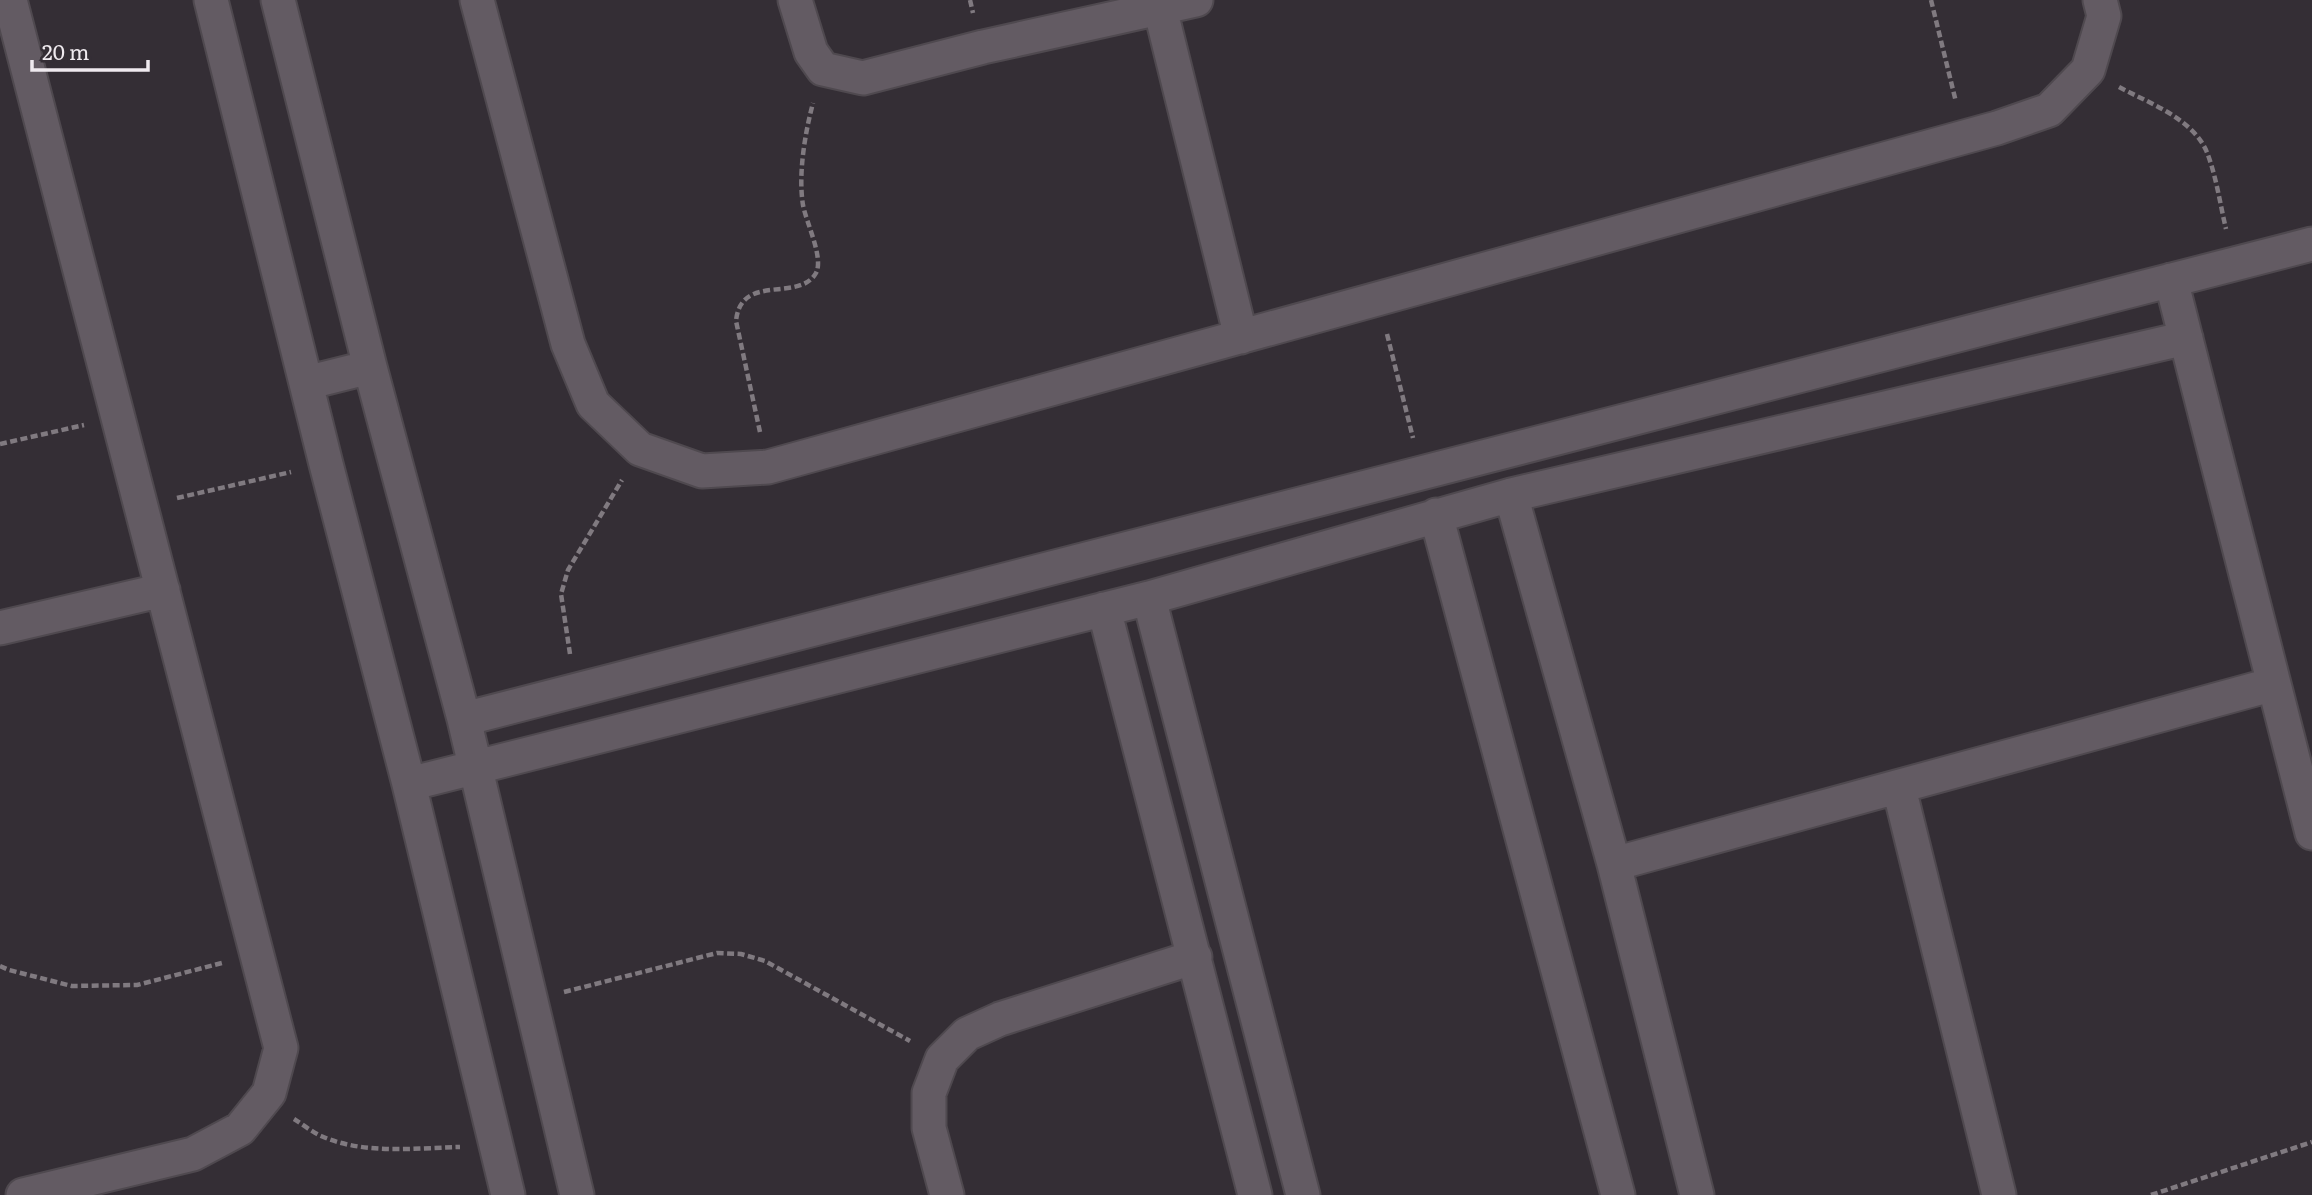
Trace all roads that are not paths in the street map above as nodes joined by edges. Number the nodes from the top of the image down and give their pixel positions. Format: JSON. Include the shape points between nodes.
{"nodes":[{"id":1,"x":10,"y":0,"type":"edge"},
{"id":2,"x":211,"y":0,"type":"edge"},
{"id":3,"x":278,"y":0,"type":"edge"},
{"id":4,"x":477,"y":0,"type":"edge"},
{"id":5,"x":795,"y":0,"type":"edge"},
{"id":6,"x":1196,"y":0,"type":"edge"},
{"id":7,"x":2100,"y":0,"type":"edge"},
{"id":8,"x":1160,"y":8,"type":"junction"},
{"id":9,"x":2312,"y":244,"type":"edge"},
{"id":10,"x":2171,"y":280,"type":"junction"},
{"id":11,"x":1241,"y":337,"type":"junction"},
{"id":12,"x":2186,"y":338,"type":"junction"},
{"id":13,"x":370,"y":367,"type":"junction"},
{"id":14,"x":306,"y":383,"type":"junction"},
{"id":15,"x":1511,"y":495,"type":"junction"},
{"id":16,"x":1436,"y":515,"type":"junction"},
{"id":17,"x":163,"y":590,"type":"junction"},
{"id":18,"x":1149,"y":598,"type":"junction"},
{"id":19,"x":1104,"y":609,"type":"junction"},
{"id":20,"x":0,"y":628,"type":"edge"},
{"id":21,"x":2274,"y":684,"type":"junction"},
{"id":22,"x":464,"y":719,"type":"junction"},
{"id":23,"x":474,"y":767,"type":"junction"},
{"id":24,"x":409,"y":784,"type":"junction"},
{"id":25,"x":1899,"y":788,"type":"junction"},
{"id":26,"x":2312,"y":833,"type":"edge"},
{"id":27,"x":1614,"y":864,"type":"junction"},
{"id":28,"x":1195,"y":957,"type":"junction"},
{"id":29,"x":23,"y":1195,"type":"edge"},
{"id":30,"x":508,"y":1195,"type":"edge"},
{"id":31,"x":577,"y":1195,"type":"edge"},
{"id":32,"x":947,"y":1195,"type":"edge"},
{"id":33,"x":1255,"y":1195,"type":"edge"},
{"id":34,"x":1303,"y":1195,"type":"edge"},
{"id":35,"x":1618,"y":1195,"type":"edge"},
{"id":36,"x":1697,"y":1195,"type":"edge"},
{"id":37,"x":2000,"y":1195,"type":"edge"}],
"edges":[{"from":1,"to":17,"type":"street"},
{"from":2,"to":14,"type":"street"},
{"from":3,"to":13,"type":"street"},
{"from":4,"to":11,"type":"street","via":[[568,344],[593,404],[640,449],[702,471],[768,467]]},
{"from":5,"to":8,"type":"street","via":[[811,51],[823,69],[863,78]]},
{"from":6,"to":8,"type":"street"},
{"from":7,"to":11,"type":"street","via":[[2104,16],[2088,69],[2049,110]]},
{"from":8,"to":11,"type":"street"},
{"from":9,"to":10,"type":"street"},
{"from":10,"to":12,"type":"street"},
{"from":10,"to":22,"type":"street"},
{"from":12,"to":15,"type":"street"},
{"from":12,"to":21,"type":"street"},
{"from":13,"to":14,"type":"street"},
{"from":13,"to":22,"type":"street"},
{"from":14,"to":24,"type":"street"},
{"from":15,"to":16,"type":"street"},
{"from":15,"to":27,"type":"street"},
{"from":16,"to":18,"type":"street"},
{"from":16,"to":35,"type":"street"},
{"from":17,"to":20,"type":"street"},
{"from":17,"to":29,"type":"street","via":[[281,1048],[269,1093],[240,1129],[193,1154]]},
{"from":18,"to":19,"type":"street"},
{"from":18,"to":34,"type":"street"},
{"from":19,"to":23,"type":"street"},
{"from":19,"to":28,"type":"street"},
{"from":21,"to":25,"type":"street"},
{"from":21,"to":26,"type":"street"},
{"from":22,"to":23,"type":"street"},
{"from":23,"to":24,"type":"street"},
{"from":23,"to":31,"type":"street"},
{"from":24,"to":30,"type":"street"},
{"from":25,"to":27,"type":"street"},
{"from":25,"to":37,"type":"street"},
{"from":27,"to":36,"type":"street"},
{"from":28,"to":32,"type":"street","via":[[1000,1019],[967,1034],[942,1059],[929,1093],[929,1128]]},
{"from":28,"to":33,"type":"street"}]}
